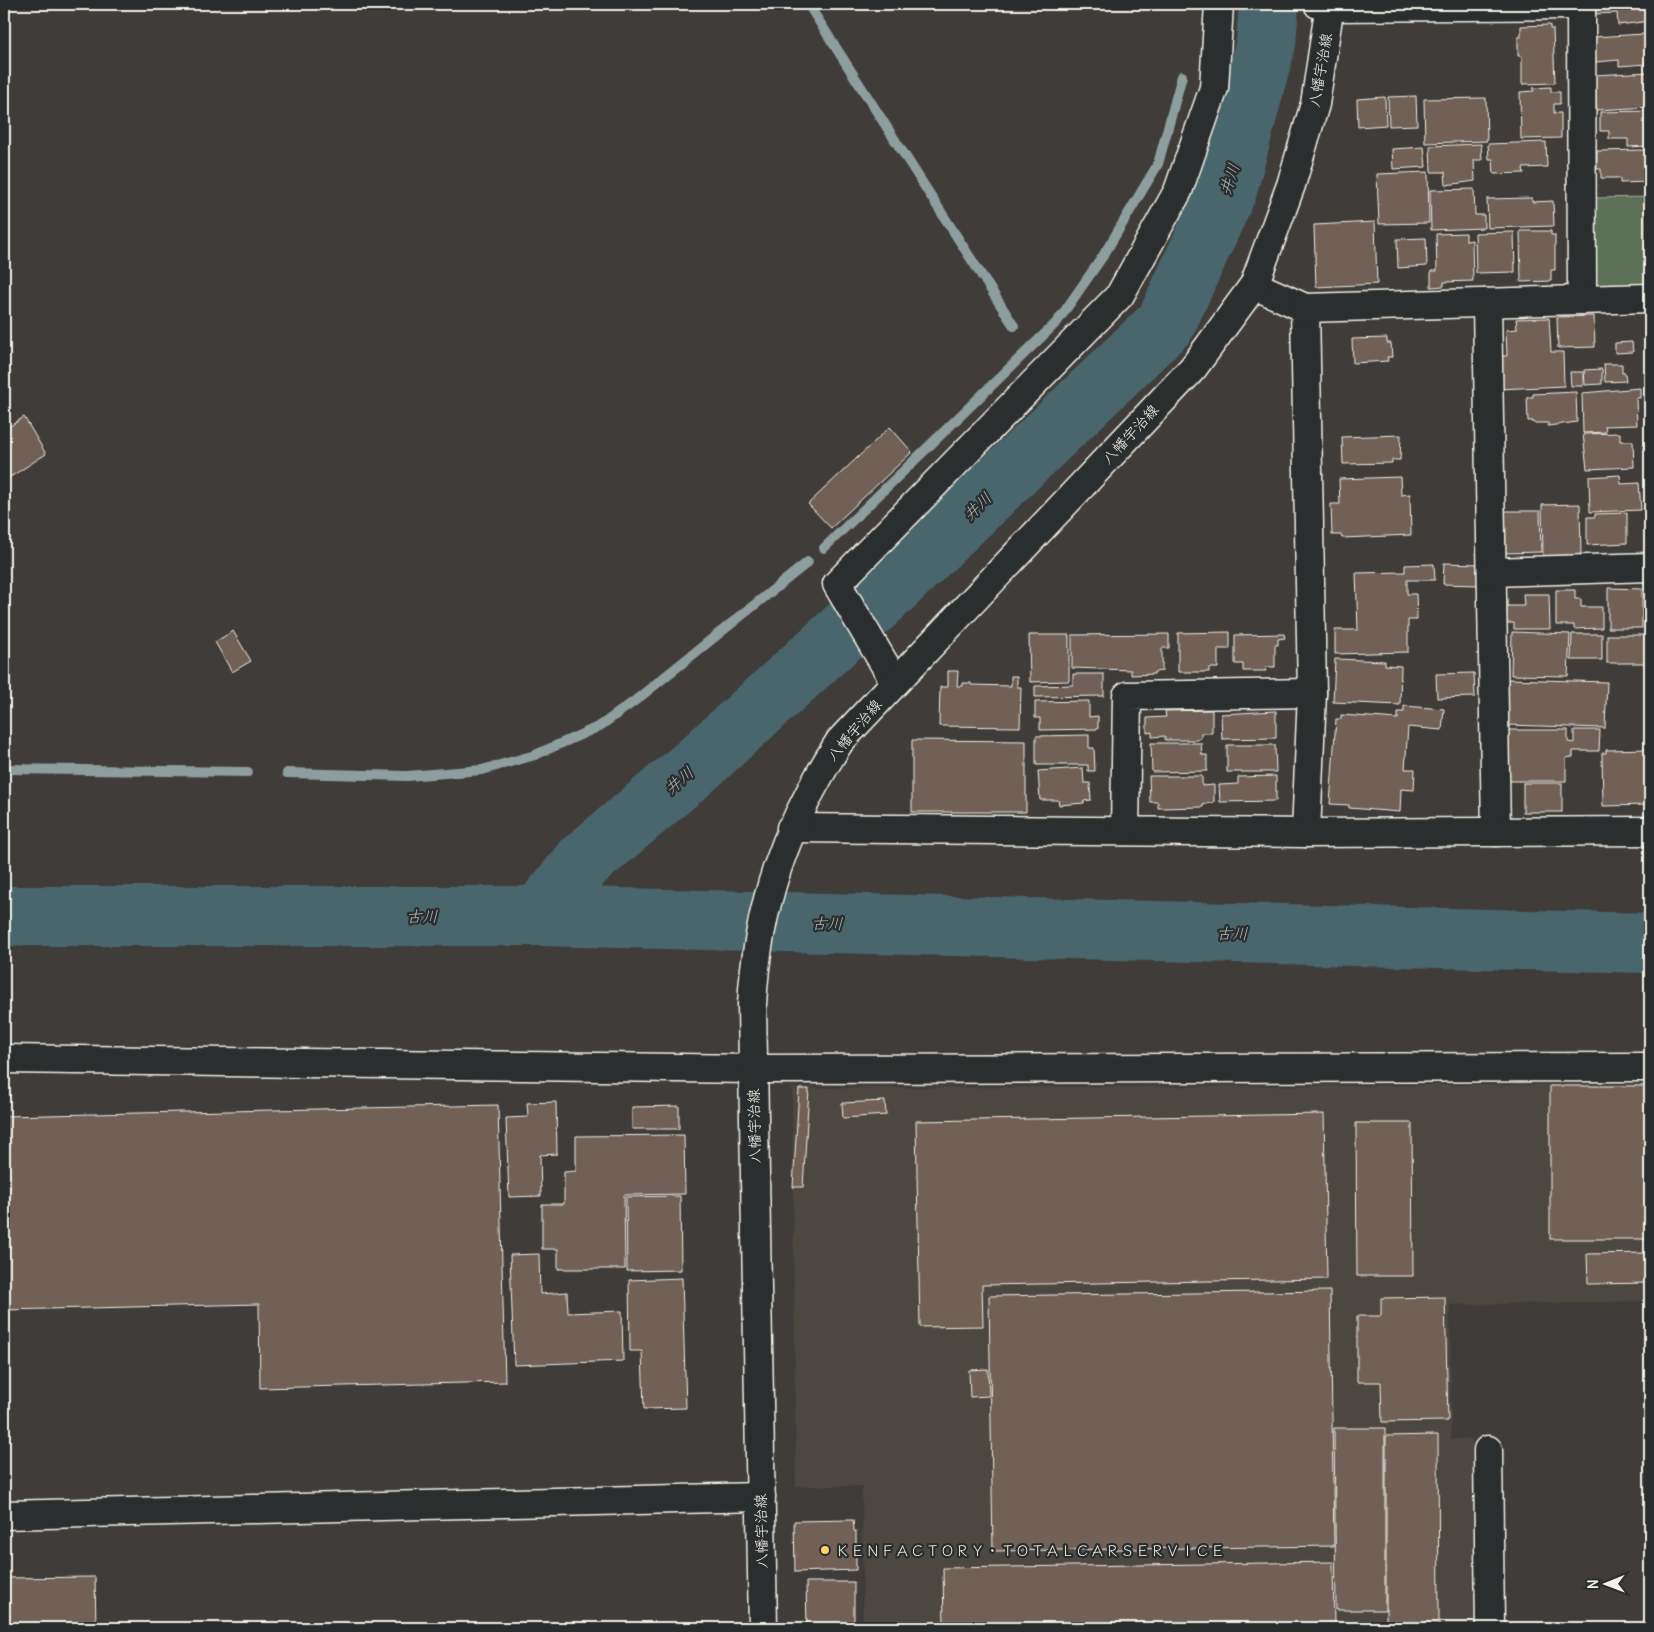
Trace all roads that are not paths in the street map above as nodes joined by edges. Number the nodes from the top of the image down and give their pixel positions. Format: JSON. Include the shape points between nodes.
{"nodes":[{"id":1,"x":1219,"y":4,"type":"edge"},
{"id":2,"x":1581,"y":4,"type":"edge"},
{"id":3,"x":1326,"y":5,"type":"edge"},
{"id":4,"x":1254,"y":285,"type":"junction"},
{"id":5,"x":1650,"y":298,"type":"edge"},
{"id":6,"x":1582,"y":300,"type":"junction"},
{"id":7,"x":1487,"y":303,"type":"junction"},
{"id":8,"x":1304,"y":308,"type":"junction"},
{"id":9,"x":1650,"y":567,"type":"edge"},
{"id":10,"x":1492,"y":572,"type":"junction"},
{"id":11,"x":895,"y":682,"type":"junction"},
{"id":12,"x":1312,"y":693,"type":"junction"},
{"id":13,"x":1125,"y":831,"type":"junction"},
{"id":14,"x":1650,"y":831,"type":"edge"},
{"id":15,"x":1496,"y":832,"type":"junction"},
{"id":16,"x":1306,"y":833,"type":"junction"},
{"id":17,"x":788,"y":836,"type":"junction"},
{"id":18,"x":4,"y":1059,"type":"edge"},
{"id":19,"x":752,"y":1060,"type":"junction"},
{"id":20,"x":1650,"y":1067,"type":"edge"},
{"id":21,"x":1488,"y":1450,"type":"dead end"},
{"id":22,"x":761,"y":1496,"type":"junction"},
{"id":23,"x":4,"y":1515,"type":"edge"},
{"id":24,"x":763,"y":1628,"type":"edge"},
{"id":25,"x":1490,"y":1628,"type":"edge"}],
"edges":[{"from":1,"to":11,"type":"street","via":[[1214,88],[1178,191],[1120,295],[837,584]]},
{"from":2,"to":3,"type":"street"},
{"from":2,"to":6,"type":"street"},
{"from":3,"to":4,"type":"street","name":"八幡宇治線","via":[[1315,104],[1291,184]]},
{"from":4,"to":8,"type":"street"},
{"from":4,"to":11,"type":"street","name":"八幡宇治線","via":[[1192,368]]},
{"from":5,"to":6,"type":"street"},
{"from":6,"to":7,"type":"street"},
{"from":7,"to":8,"type":"street"},
{"from":7,"to":10,"type":"street"},
{"from":8,"to":12,"type":"street"},
{"from":9,"to":10,"type":"street"},
{"from":10,"to":15,"type":"street"},
{"from":11,"to":17,"type":"street","name":"八幡宇治線","via":[[840,741],[814,782]]},
{"from":12,"to":13,"type":"street","via":[[1127,696]]},
{"from":12,"to":16,"type":"street"},
{"from":13,"to":16,"type":"street"},
{"from":13,"to":17,"type":"street"},
{"from":14,"to":15,"type":"street"},
{"from":15,"to":16,"type":"street"},
{"from":17,"to":19,"type":"street","name":"八幡宇治線","via":[[766,909],[756,961]]},
{"from":18,"to":19,"type":"street"},
{"from":19,"to":20,"type":"street"},
{"from":19,"to":22,"type":"street","name":"八幡宇治線"},
{"from":21,"to":25,"type":"street"},
{"from":22,"to":23,"type":"street"},
{"from":22,"to":24,"type":"street","name":"八幡宇治線"}]}
